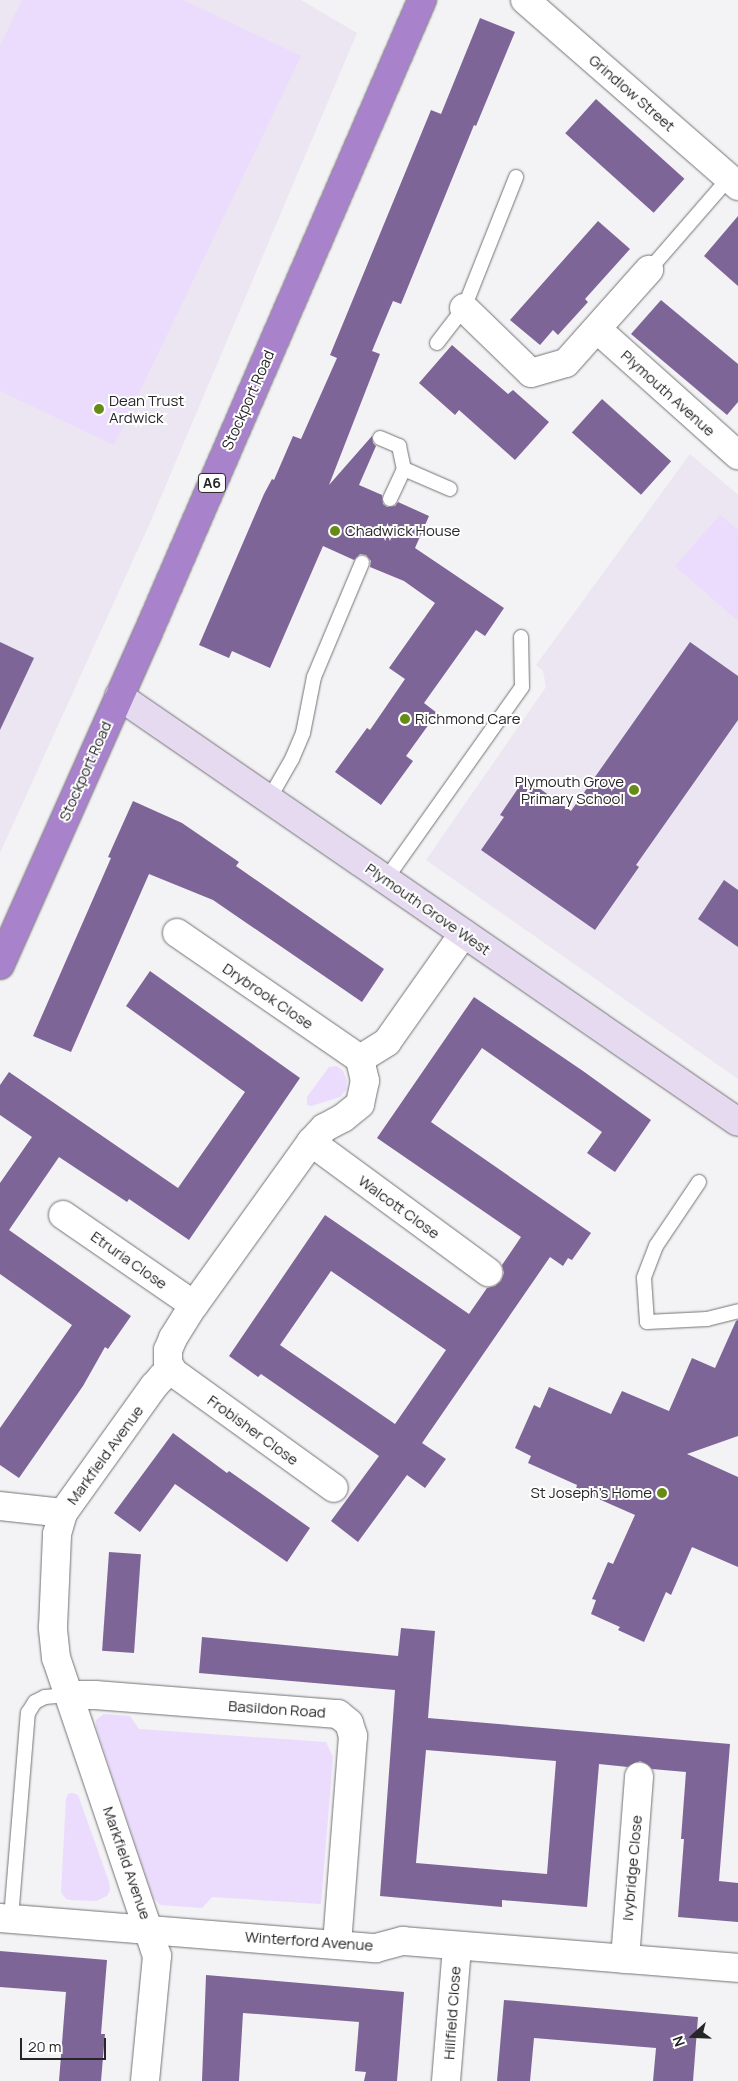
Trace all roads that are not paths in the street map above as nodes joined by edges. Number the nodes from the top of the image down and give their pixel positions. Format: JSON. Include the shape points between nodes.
{"nodes":[{"id":1,"x":422,"y":0,"type":"edge"},
{"id":2,"x":526,"y":0,"type":"edge"},
{"id":3,"x":516,"y":177,"type":"dead end"},
{"id":4,"x":734,"y":182,"type":"edge"},
{"id":5,"x":649,"y":270,"type":"joint"},
{"id":6,"x":464,"y":308,"type":"junction"},
{"id":7,"x":598,"y":330,"type":"junction"},
{"id":8,"x":437,"y":343,"type":"dead end"},
{"id":9,"x":380,"y":438,"type":"dead end"},
{"id":10,"x":738,"y":456,"type":"edge"},
{"id":11,"x":404,"y":469,"type":"junction"},
{"id":12,"x":450,"y":489,"type":"dead end"},
{"id":13,"x":390,"y":499,"type":"dead end"},
{"id":14,"x":362,"y":563,"type":"dead end"},
{"id":15,"x":521,"y":636,"type":"dead end"},
{"id":16,"x":119,"y":696,"type":"junction"},
{"id":17,"x":269,"y":799,"type":"junction"},
{"id":18,"x":386,"y":879,"type":"junction"},
{"id":19,"x":177,"y":933,"type":"dead end"},
{"id":20,"x":464,"y":933,"type":"junction"},
{"id":21,"x":0,"y":965,"type":"edge"},
{"id":22,"x":360,"y":1059,"type":"junction"},
{"id":23,"x":738,"y":1122,"type":"edge"},
{"id":24,"x":311,"y":1142,"type":"junction"},
{"id":25,"x":699,"y":1182,"type":"dead end"},
{"id":26,"x":63,"y":1215,"type":"dead end"},
{"id":27,"x":488,"y":1272,"type":"dead end"},
{"id":28,"x":194,"y":1305,"type":"junction"},
{"id":29,"x":738,"y":1311,"type":"edge"},
{"id":30,"x":173,"y":1372,"type":"junction"},
{"id":31,"x":334,"y":1488,"type":"dead end"},
{"id":32,"x":0,"y":1506,"type":"edge"},
{"id":33,"x":63,"y":1513,"type":"junction"},
{"id":34,"x":70,"y":1695,"type":"junction"},
{"id":35,"x":639,"y":1777,"type":"dead end"},
{"id":36,"x":6,"y":1918,"type":"edge"},
{"id":37,"x":149,"y":1929,"type":"junction"},
{"id":38,"x":337,"y":1943,"type":"junction"},
{"id":39,"x":457,"y":1946,"type":"junction"},
{"id":40,"x":625,"y":1960,"type":"junction"},
{"id":41,"x":738,"y":1968,"type":"edge"},
{"id":42,"x":145,"y":2081,"type":"edge"},
{"id":43,"x":446,"y":2081,"type":"edge"}],
"edges":[{"from":1,"to":16,"type":"highway","name":"Stockport Road","number":"A6"},
{"from":2,"to":4,"type":"street","name":"Grindlow Street"},
{"from":3,"to":6,"type":"lane"},
{"from":4,"to":5,"type":"lane"},
{"from":5,"to":7,"type":"street"},
{"from":6,"to":7,"type":"street","via":[[531,373],[566,364]]},
{"from":6,"to":8,"type":"lane"},
{"from":7,"to":10,"type":"street","name":"Plymouth Avenue"},
{"from":9,"to":11,"type":"lane","via":[[399,446]]},
{"from":11,"to":12,"type":"lane"},
{"from":11,"to":13,"type":"lane"},
{"from":14,"to":17,"type":"lane","via":[[314,677],[303,733]]},
{"from":15,"to":18,"type":"lane","via":[[522,687]]},
{"from":16,"to":17,"type":"street","name":"Plymouth Grove West"},
{"from":16,"to":21,"type":"highway","name":"Stockport Road","number":"A6"},
{"from":17,"to":18,"type":"street","name":"Plymouth Grove West"},
{"from":18,"to":20,"type":"street","name":"Plymouth Grove West"},
{"from":19,"to":22,"type":"street","name":"Drybrook Close"},
{"from":20,"to":22,"type":"street","via":[[387,1042]]},
{"from":20,"to":23,"type":"street","name":"Plymouth Grove West"},
{"from":22,"to":24,"type":"street","via":[[365,1081],[360,1104],[324,1128]]},
{"from":24,"to":27,"type":"street","name":"Walcott Close"},
{"from":24,"to":28,"type":"street"},
{"from":25,"to":29,"type":"lane","via":[[656,1246],[644,1278],[647,1322],[707,1319]]},
{"from":26,"to":28,"type":"street","name":"Etruria Close"},
{"from":28,"to":30,"type":"street","via":[[172,1338],[168,1350],[168,1362]]},
{"from":30,"to":31,"type":"street","name":"Frobisher Close"},
{"from":30,"to":33,"type":"street","name":"Markfield Avenue","via":[[154,1386]]},
{"from":32,"to":33,"type":"street"},
{"from":33,"to":34,"type":"street","name":"Markfield Avenue","via":[[57,1534],[52,1626],[56,1658]]},
{"from":34,"to":36,"type":"lane","via":[[45,1697],[35,1702],[28,1713]]},
{"from":34,"to":37,"type":"street","name":"Markfield Avenue"},
{"from":34,"to":38,"type":"street","name":"Basildon Road","via":[[338,1714],[349,1723],[353,1736]]},
{"from":35,"to":40,"type":"street","name":"Ivybridge Close"},
{"from":36,"to":37,"type":"street","name":"Winterford Avenue"},
{"from":37,"to":38,"type":"street","name":"Winterford Avenue"},
{"from":37,"to":42,"type":"street","name":"Markfield Avenue","via":[[157,1956]]},
{"from":38,"to":39,"type":"street","name":"Winterford Avenue","via":[[376,1948],[403,1941]]},
{"from":39,"to":40,"type":"street","name":"Winterford Avenue"},
{"from":39,"to":43,"type":"street","name":"Hillfield Close"},
{"from":40,"to":41,"type":"street","name":"Winterford Avenue"}]}
